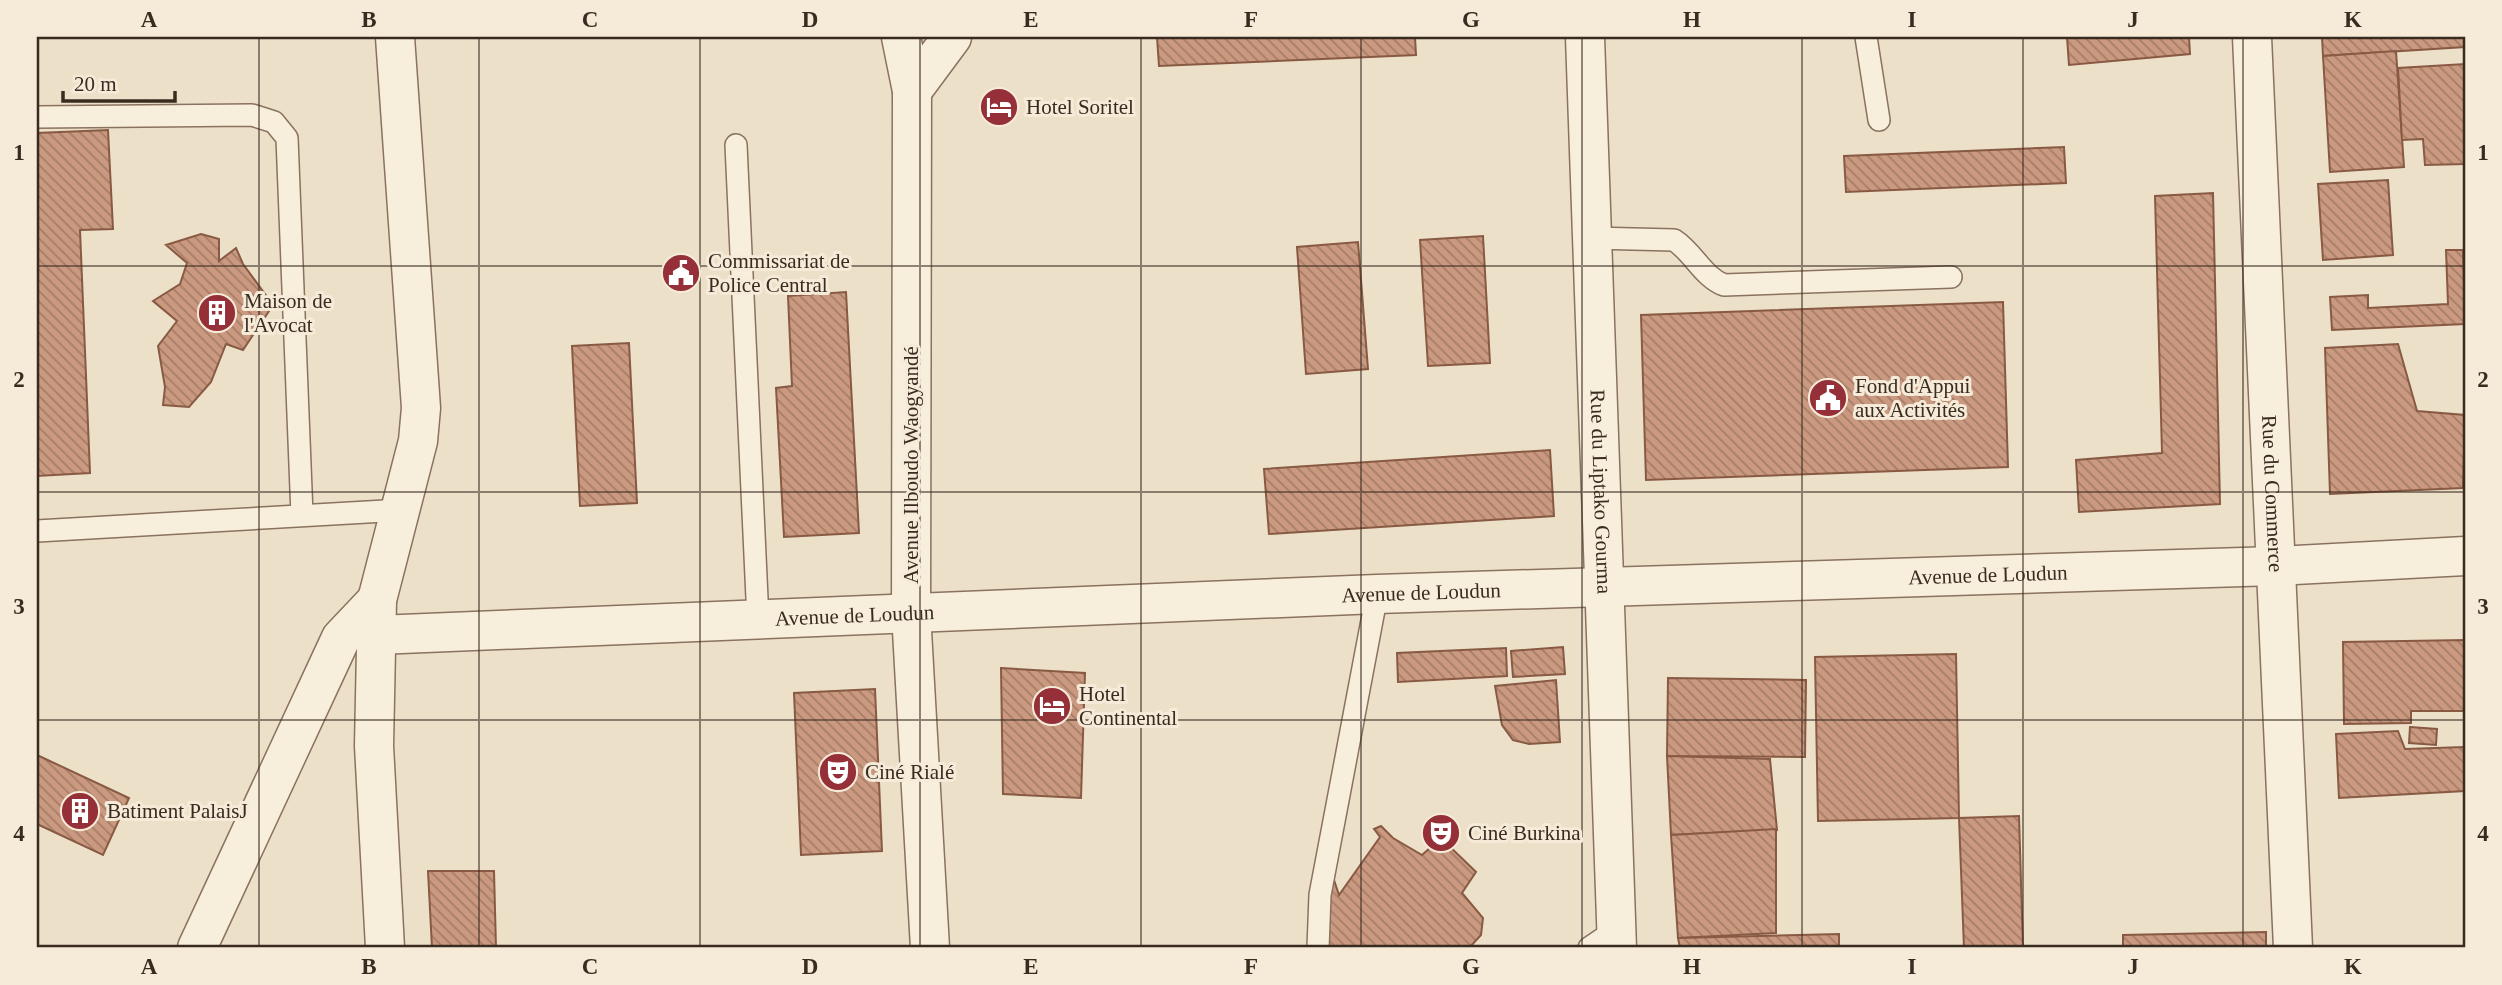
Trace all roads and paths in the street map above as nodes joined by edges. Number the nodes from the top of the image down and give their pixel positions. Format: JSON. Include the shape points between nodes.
{"nodes":[{"id":1,"x":395,"y":37,"type":"edge"},
{"id":2,"x":901,"y":37,"type":"edge"},
{"id":3,"x":952,"y":37,"type":"edge"},
{"id":4,"x":1585,"y":37,"type":"edge"},
{"id":5,"x":1866,"y":37,"type":"edge"},
{"id":6,"x":2252,"y":37,"type":"edge"},
{"id":7,"x":912,"y":91,"type":"junction"},
{"id":8,"x":37,"y":117,"type":"edge"},
{"id":9,"x":1879,"y":120,"type":"dead end"},
{"id":10,"x":736,"y":145,"type":"dead end"},
{"id":11,"x":1592,"y":239,"type":"junction"},
{"id":12,"x":1951,"y":277,"type":"dead end"},
{"id":13,"x":401,"y":510,"type":"junction"},
{"id":14,"x":303,"y":515,"type":"junction"},
{"id":15,"x":37,"y":531,"type":"edge"},
{"id":16,"x":2465,"y":556,"type":"edge"},
{"id":17,"x":2275,"y":566,"type":"junction"},
{"id":18,"x":1604,"y":586,"type":"junction"},
{"id":19,"x":1377,"y":594,"type":"junction"},
{"id":20,"x":911,"y":613,"type":"junction"},
{"id":21,"x":377,"y":617,"type":"junction"},
{"id":22,"x":758,"y":620,"type":"junction"},
{"id":23,"x":1608,"y":942,"type":"edge"},
{"id":24,"x":197,"y":948,"type":"edge"},
{"id":25,"x":385,"y":948,"type":"edge"},
{"id":26,"x":930,"y":948,"type":"edge"},
{"id":27,"x":1318,"y":948,"type":"edge"},
{"id":28,"x":2293,"y":948,"type":"edge"}],
"edges":[{"from":1,"to":13,"type":"street","via":[[421,408]]},
{"from":2,"to":7,"type":"street","name":"Avenue Ilboudo Waogyandé"},
{"from":3,"to":7,"type":"street"},
{"from":4,"to":11,"type":"street","name":"Rue du Liptako Gourma"},
{"from":5,"to":9,"type":"lane"},
{"from":6,"to":17,"type":"street","name":"Rue du Commerce"},
{"from":7,"to":20,"type":"street","name":"Avenue Ilboudo Waogyandé"},
{"from":8,"to":14,"type":"lane","via":[[252,115],[274,122],[287,138]]},
{"from":10,"to":22,"type":"lane"},
{"from":11,"to":12,"type":"lane","via":[[1674,240],[1714,281],[1724,285]]},
{"from":11,"to":18,"type":"street","name":"Rue du Liptako Gourma"},
{"from":13,"to":14,"type":"lane"},
{"from":13,"to":21,"type":"street"},
{"from":14,"to":15,"type":"lane"},
{"from":16,"to":17,"type":"street","name":"Avenue de Loudun"},
{"from":17,"to":18,"type":"street","name":"Avenue de Loudun"},
{"from":17,"to":28,"type":"street","name":"Rue du Commerce"},
{"from":18,"to":19,"type":"street","name":"Avenue de Loudun"},
{"from":18,"to":23,"type":"street","name":"Rue du Liptako Gourma"},
{"from":19,"to":20,"type":"street","name":"Avenue de Loudun"},
{"from":19,"to":27,"type":"lane","via":[[1320,895]]},
{"from":20,"to":22,"type":"street","name":"Avenue de Loudun"},
{"from":20,"to":26,"type":"street","name":"Avenue Ilboudo Waogyandé"},
{"from":21,"to":22,"type":"street","name":"Avenue de Loudun"},
{"from":21,"to":24,"type":"street","via":[[341,638]]},
{"from":21,"to":25,"type":"street","via":[[374,746]]}]}
